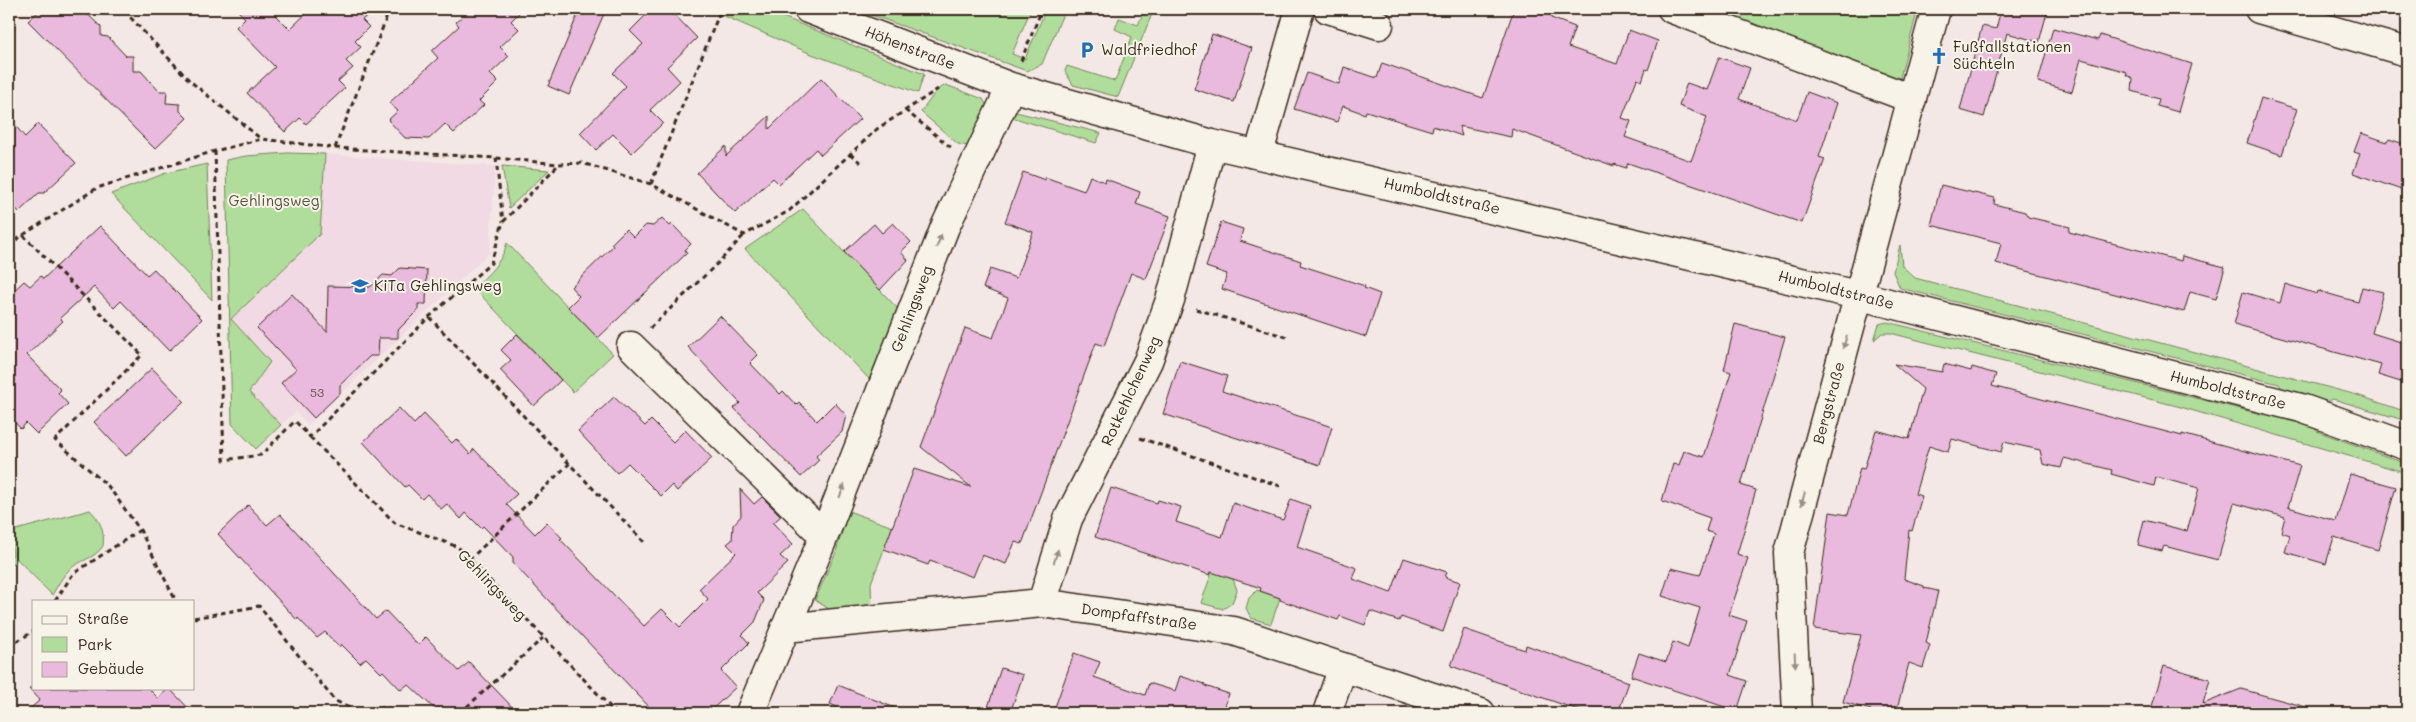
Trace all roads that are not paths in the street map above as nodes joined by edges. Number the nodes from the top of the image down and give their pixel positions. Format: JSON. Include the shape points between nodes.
{"nodes":[{"id":1,"x":808,"y":9,"type":"edge"},
{"id":2,"x":1300,"y":9,"type":"edge"},
{"id":3,"x":1328,"y":9,"type":"edge"},
{"id":4,"x":1672,"y":9,"type":"edge"},
{"id":5,"x":1936,"y":9,"type":"edge"},
{"id":6,"x":2259,"y":9,"type":"edge"},
{"id":7,"x":1379,"y":25,"type":"dead end"},
{"id":8,"x":2407,"y":52,"type":"edge"},
{"id":9,"x":1011,"y":88,"type":"junction"},
{"id":10,"x":1912,"y":99,"type":"junction"},
{"id":11,"x":1212,"y":144,"type":"junction"},
{"id":12,"x":1259,"y":153,"type":"junction"},
{"id":13,"x":1857,"y":295,"type":"junction"},
{"id":14,"x":631,"y":346,"type":"road end"},
{"id":15,"x":2407,"y":446,"type":"edge"},
{"id":16,"x":824,"y":536,"type":"junction"},
{"id":17,"x":1042,"y":603,"type":"junction"},
{"id":18,"x":786,"y":628,"type":"junction"},
{"id":19,"x":1342,"y":667,"type":"junction"},
{"id":20,"x":750,"y":713,"type":"edge"},
{"id":21,"x":1327,"y":713,"type":"edge"},
{"id":22,"x":1481,"y":713,"type":"edge"},
{"id":23,"x":1798,"y":713,"type":"edge"}],
"edges":[{"from":1,"to":9,"type":"street","name":"Höhenstraße"},
{"from":2,"to":12,"type":"street"},
{"from":3,"to":7,"type":"street"},
{"from":4,"to":10,"type":"street"},
{"from":5,"to":10,"type":"street","name":"Bergstraße"},
{"from":6,"to":8,"type":"street"},
{"from":9,"to":11,"type":"street","name":"Humboldtstraße"},
{"from":16,"to":9,"type":"street","name":"Gehlingsweg","one_way":true,"via":[[945,227]]},
{"from":10,"to":13,"type":"street","name":"Bergstraße"},
{"from":11,"to":12,"type":"street","name":"Humboldtstraße"},
{"from":17,"to":11,"type":"street","name":"Rotkehlchenweg","one_way":true,"via":[[1068,519],[1148,361],[1170,300]]},
{"from":12,"to":13,"type":"street","name":"Humboldtstraße"},
{"from":13,"to":15,"type":"street","name":"Humboldtstraße","via":[[2301,408]]},
{"from":13,"to":23,"type":"street","name":"Bergstraße","one_way":true,"via":[[1789,553]]},
{"from":14,"to":16,"type":"street"},
{"from":16,"to":18,"type":"street","name":"Gehlingsweg"},
{"from":17,"to":18,"type":"street","name":"Dompfaffstraße"},
{"from":17,"to":19,"type":"street","name":"Dompfaffstraße","via":[[1234,631]]},
{"from":18,"to":20,"type":"street","name":"Gehlingsweg"},
{"from":19,"to":21,"type":"street"},
{"from":19,"to":22,"type":"street","name":"Dompfaffstraße"}]}
